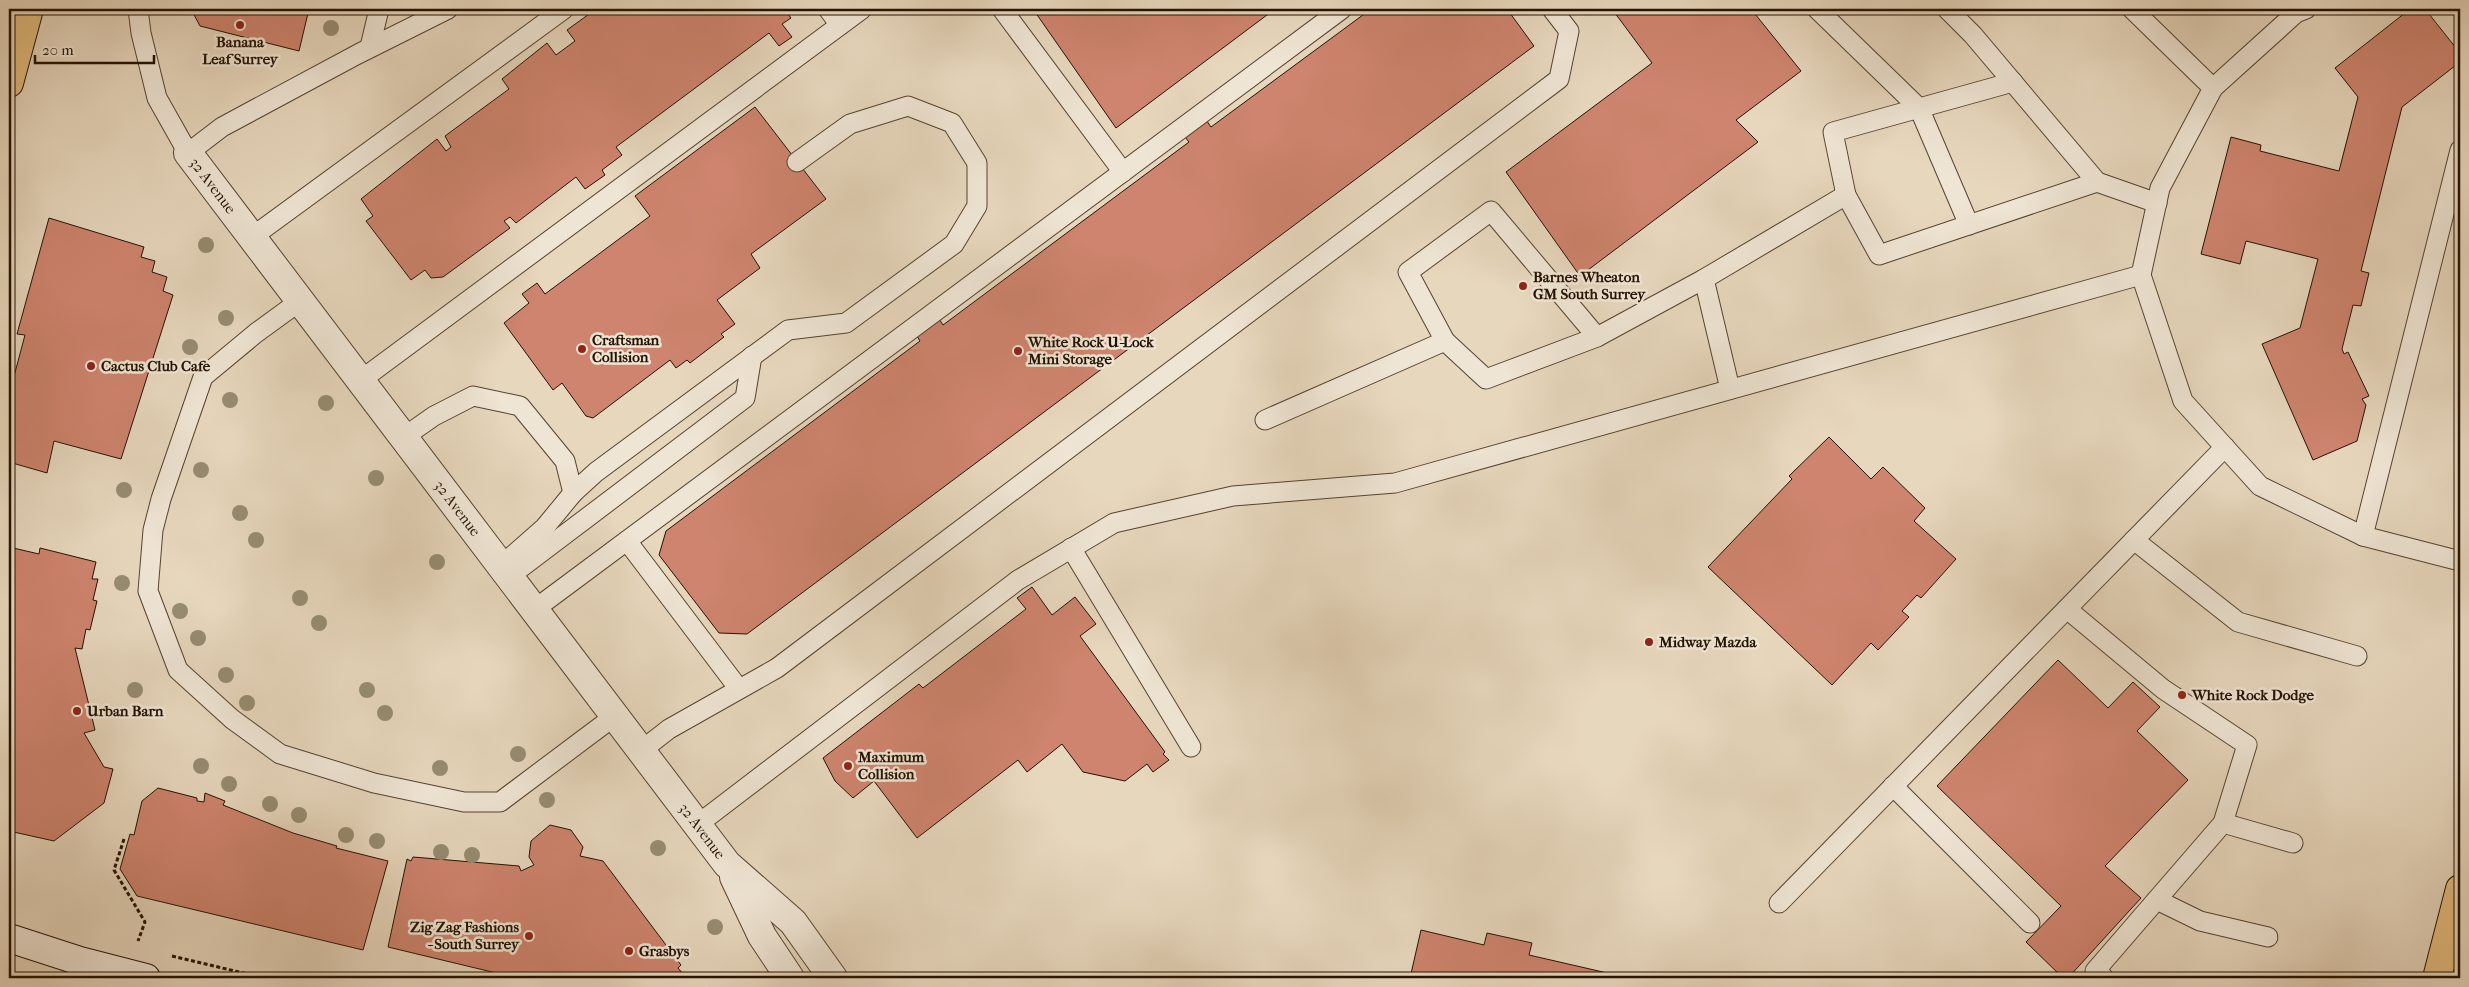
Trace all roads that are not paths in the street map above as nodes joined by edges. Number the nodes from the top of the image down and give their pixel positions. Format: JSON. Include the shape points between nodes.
{"nodes":[{"id":1,"x":29,"y":9,"type":"edge"},
{"id":2,"x":138,"y":9,"type":"edge"},
{"id":3,"x":379,"y":9,"type":"edge"},
{"id":4,"x":448,"y":9,"type":"edge"},
{"id":5,"x":564,"y":9,"type":"edge"},
{"id":6,"x":828,"y":9,"type":"edge"},
{"id":7,"x":862,"y":9,"type":"edge"},
{"id":8,"x":1002,"y":9,"type":"edge"},
{"id":9,"x":1342,"y":9,"type":"edge"},
{"id":10,"x":1552,"y":9,"type":"edge"},
{"id":11,"x":1817,"y":9,"type":"edge"},
{"id":12,"x":1947,"y":9,"type":"edge"},
{"id":13,"x":2132,"y":9,"type":"edge"},
{"id":14,"x":2306,"y":9,"type":"edge"},
{"id":15,"x":840,"y":25,"type":"junction"},
{"id":16,"x":370,"y":48,"type":"junction"},
{"id":17,"x":2013,"y":82,"type":"junction"},
{"id":18,"x":9,"y":84,"type":"edge"},
{"id":19,"x":2213,"y":88,"type":"junction"},
{"id":20,"x":1919,"y":108,"type":"junction"},
{"id":21,"x":2460,"y":150,"type":"edge"},
{"id":22,"x":188,"y":153,"type":"junction"},
{"id":23,"x":797,"y":162,"type":"dead end"},
{"id":24,"x":1124,"y":172,"type":"junction"},
{"id":25,"x":2097,"y":182,"type":"junction"},
{"id":26,"x":1846,"y":195,"type":"junction"},
{"id":27,"x":2157,"y":203,"type":"junction"},
{"id":28,"x":1968,"y":225,"type":"junction"},
{"id":29,"x":252,"y":237,"type":"junction"},
{"id":30,"x":2141,"y":275,"type":"junction"},
{"id":31,"x":1704,"y":279,"type":"junction"},
{"id":32,"x":300,"y":301,"type":"junction"},
{"id":33,"x":1597,"y":337,"type":"junction"},
{"id":34,"x":1445,"y":341,"type":"junction"},
{"id":35,"x":752,"y":356,"type":"junction"},
{"id":36,"x":361,"y":380,"type":"junction"},
{"id":37,"x":1730,"y":389,"type":"junction"},
{"id":38,"x":1265,"y":420,"type":"dead end"},
{"id":39,"x":404,"y":437,"type":"junction"},
{"id":40,"x":2225,"y":446,"type":"junction"},
{"id":41,"x":573,"y":493,"type":"junction"},
{"id":42,"x":2363,"y":536,"type":"junction"},
{"id":43,"x":2134,"y":540,"type":"junction"},
{"id":44,"x":627,"y":541,"type":"junction"},
{"id":45,"x":1071,"y":548,"type":"junction"},
{"id":46,"x":2460,"y":561,"type":"edge"},
{"id":47,"x":506,"y":571,"type":"junction"},
{"id":48,"x":2066,"y":608,"type":"junction"},
{"id":49,"x":535,"y":609,"type":"junction"},
{"id":50,"x":2357,"y":656,"type":"dead end"},
{"id":51,"x":739,"y":689,"type":"junction"},
{"id":52,"x":616,"y":715,"type":"junction"},
{"id":53,"x":1191,"y":747,"type":"dead end"},
{"id":54,"x":642,"y":750,"type":"junction"},
{"id":55,"x":1893,"y":786,"type":"junction"},
{"id":56,"x":2223,"y":823,"type":"junction"},
{"id":57,"x":697,"y":825,"type":"junction"},
{"id":58,"x":2293,"y":843,"type":"dead end"},
{"id":59,"x":727,"y":864,"type":"junction"},
{"id":60,"x":2460,"y":889,"type":"edge"},
{"id":61,"x":2157,"y":900,"type":"junction"},
{"id":62,"x":1779,"y":903,"type":"dead end"},
{"id":63,"x":2030,"y":923,"type":"dead end"},
{"id":64,"x":2268,"y":937,"type":"dead end"},
{"id":65,"x":9,"y":938,"type":"edge"},
{"id":66,"x":146,"y":978,"type":"edge"},
{"id":67,"x":790,"y":978,"type":"edge"},
{"id":68,"x":833,"y":978,"type":"edge"},
{"id":69,"x":2104,"y":978,"type":"edge"},
{"id":70,"x":2437,"y":978,"type":"edge"}],
"edges":[{"from":1,"to":18,"type":"main road"},
{"from":2,"to":22,"type":"lane","via":[[157,98]]},
{"from":3,"to":16,"type":"lane"},
{"from":4,"to":16,"type":"lane"},
{"from":5,"to":29,"type":"lane"},
{"from":6,"to":15,"type":"lane"},
{"from":7,"to":15,"type":"lane"},
{"from":8,"to":24,"type":"lane"},
{"from":9,"to":24,"type":"lane"},
{"from":10,"to":51,"type":"lane","via":[[1570,31],[1559,79],[777,668]]},
{"from":11,"to":20,"type":"lane"},
{"from":12,"to":17,"type":"lane","via":[[1973,34]]},
{"from":13,"to":19,"type":"lane"},
{"from":14,"to":19,"type":"lane","via":[[2296,13]]},
{"from":15,"to":36,"type":"lane"},
{"from":16,"to":22,"type":"lane","via":[[222,127]]},
{"from":17,"to":20,"type":"lane"},
{"from":17,"to":25,"type":"lane"},
{"from":19,"to":27,"type":"lane","via":[[2160,188]]},
{"from":20,"to":26,"type":"lane","via":[[1833,132]]},
{"from":20,"to":28,"type":"lane"},
{"from":21,"to":42,"type":"lane"},
{"from":22,"to":29,"type":"street","name":"32 Avenue"},
{"from":23,"to":35,"type":"lane","via":[[850,124],[908,106],[952,122],[978,163],[977,206],[954,244],[846,323],[788,330]]},
{"from":24,"to":44,"type":"lane"},
{"from":25,"to":27,"type":"lane"},
{"from":25,"to":28,"type":"lane"},
{"from":26,"to":28,"type":"lane","via":[[1879,254]]},
{"from":26,"to":31,"type":"lane"},
{"from":27,"to":30,"type":"lane"},
{"from":29,"to":32,"type":"street","name":"32 Avenue"},
{"from":30,"to":37,"type":"lane"},
{"from":30,"to":40,"type":"lane","via":[[2183,400]]},
{"from":31,"to":33,"type":"lane"},
{"from":31,"to":37,"type":"lane"},
{"from":32,"to":36,"type":"street","name":"32 Avenue"},
{"from":32,"to":52,"type":"lane","via":[[203,377],[160,499],[153,530],[148,591],[178,670],[232,720],[280,754],[374,783],[464,802],[500,802]]},
{"from":33,"to":34,"type":"lane","via":[[1486,379]]},
{"from":33,"to":34,"type":"lane","via":[[1491,210],[1408,272]]},
{"from":34,"to":38,"type":"lane"},
{"from":35,"to":41,"type":"lane","via":[[596,472]]},
{"from":35,"to":47,"type":"lane","via":[[745,398]]},
{"from":36,"to":39,"type":"street","name":"32 Avenue"},
{"from":37,"to":45,"type":"lane","via":[[1395,483],[1232,496],[1114,523]]},
{"from":39,"to":41,"type":"lane","via":[[434,416],[473,396],[520,406],[565,461]]},
{"from":39,"to":47,"type":"street","name":"32 Avenue"},
{"from":40,"to":42,"type":"lane","via":[[2260,486]]},
{"from":40,"to":43,"type":"lane"},
{"from":41,"to":47,"type":"lane"},
{"from":42,"to":46,"type":"lane"},
{"from":43,"to":48,"type":"lane"},
{"from":43,"to":50,"type":"lane","via":[[2238,622]]},
{"from":44,"to":49,"type":"lane"},
{"from":44,"to":51,"type":"lane"},
{"from":45,"to":53,"type":"lane"},
{"from":45,"to":57,"type":"lane","via":[[1018,580]]},
{"from":47,"to":49,"type":"street","name":"32 Avenue"},
{"from":48,"to":55,"type":"lane"},
{"from":48,"to":56,"type":"lane","via":[[2163,690],[2247,745]]},
{"from":49,"to":52,"type":"street","name":"32 Avenue"},
{"from":51,"to":54,"type":"lane","via":[[669,730]]},
{"from":52,"to":54,"type":"street","name":"32 Avenue"},
{"from":54,"to":57,"type":"street","name":"32 Avenue"},
{"from":55,"to":62,"type":"lane"},
{"from":55,"to":63,"type":"lane"},
{"from":56,"to":58,"type":"lane"},
{"from":56,"to":61,"type":"lane"},
{"from":57,"to":59,"type":"street","name":"32 Avenue"},
{"from":59,"to":67,"type":"street","name":"32 Avenue","via":[[762,936]]},
{"from":59,"to":68,"type":"street","name":"32 Avenue","via":[[792,922]]},
{"from":60,"to":70,"type":"main road"},
{"from":61,"to":64,"type":"lane","via":[[2200,921]]},
{"from":61,"to":69,"type":"lane","via":[[2095,971]]},
{"from":65,"to":66,"type":"street"}]}
